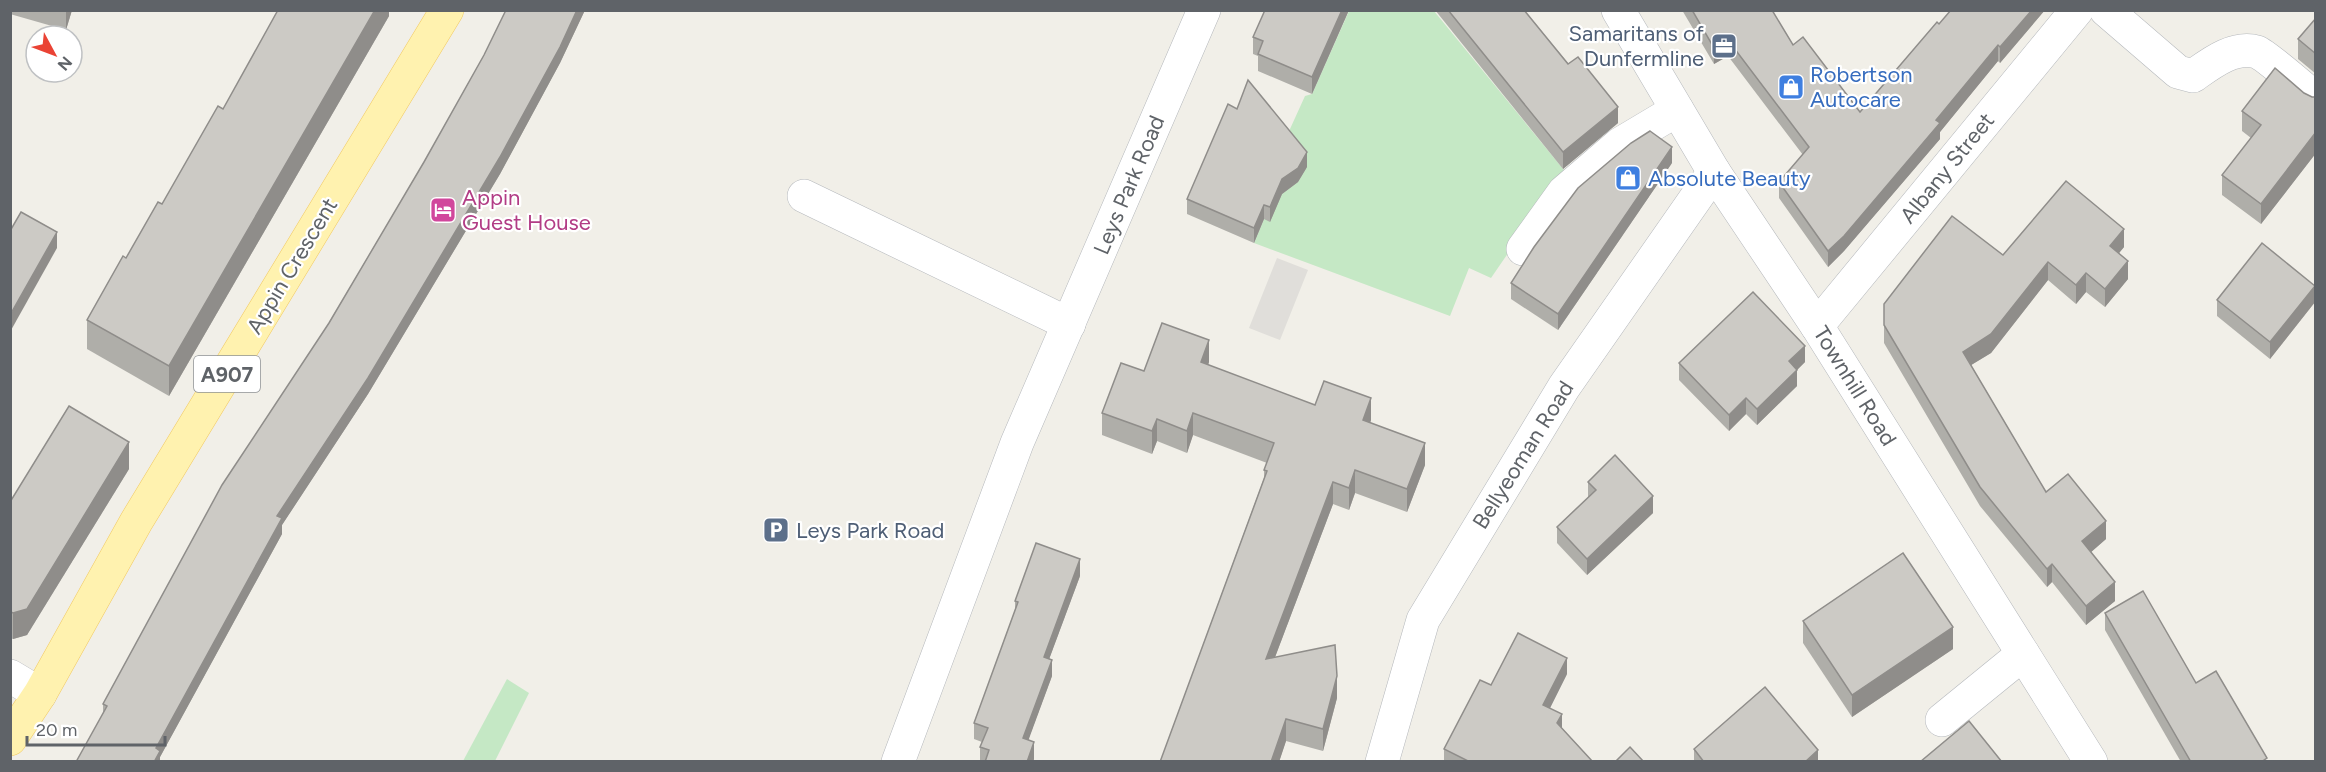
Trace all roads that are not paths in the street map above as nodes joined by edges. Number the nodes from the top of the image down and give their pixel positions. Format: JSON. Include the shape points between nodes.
{"nodes":[{"id":1,"x":447,"y":10,"type":"edge"},
{"id":2,"x":1204,"y":10,"type":"edge"},
{"id":3,"x":1618,"y":10,"type":"edge"},
{"id":4,"x":2078,"y":10,"type":"edge"},
{"id":5,"x":2106,"y":10,"type":"edge"},
{"id":6,"x":2316,"y":99,"type":"edge"},
{"id":7,"x":1677,"y":110,"type":"junction"},
{"id":8,"x":1714,"y":172,"type":"junction"},
{"id":9,"x":804,"y":196,"type":"dead end"},
{"id":10,"x":1523,"y":249,"type":"dead end"},
{"id":11,"x":1069,"y":324,"type":"junction"},
{"id":12,"x":1817,"y":326,"type":"junction"},
{"id":13,"x":2023,"y":654,"type":"junction"},
{"id":14,"x":10,"y":676,"type":"edge"},
{"id":15,"x":40,"y":694,"type":"junction"},
{"id":16,"x":1942,"y":720,"type":"dead end"},
{"id":17,"x":10,"y":739,"type":"edge"},
{"id":18,"x":898,"y":762,"type":"edge"},
{"id":19,"x":1382,"y":762,"type":"edge"},
{"id":20,"x":2091,"y":762,"type":"edge"}],
"edges":[{"from":1,"to":15,"type":"main road","name":"Appin Crescent","number":"A907","via":[[135,522]]},
{"from":2,"to":11,"type":"street","name":"Leys Park Road"},
{"from":3,"to":7,"type":"street","name":"Townhill Road"},
{"from":4,"to":12,"type":"street","name":"Albany Street"},
{"from":5,"to":6,"type":"street","via":[[2178,72],[2193,76],[2230,54],[2258,52]]},
{"from":7,"to":8,"type":"street","name":"Townhill Road"},
{"from":7,"to":10,"type":"street","via":[[1620,144],[1564,192]]},
{"from":8,"to":12,"type":"street","name":"Townhill Road"},
{"from":8,"to":19,"type":"street","name":"Bellyeoman Road","via":[[1564,387],[1423,620]]},
{"from":9,"to":11,"type":"street"},
{"from":11,"to":18,"type":"street","name":"Leys Park Road","via":[[1017,443]]},
{"from":12,"to":13,"type":"street","name":"Townhill Road"},
{"from":13,"to":16,"type":"street"},
{"from":13,"to":20,"type":"street","name":"Townhill Road"},
{"from":14,"to":15,"type":"street"},
{"from":15,"to":17,"type":"main road","name":"Appin Crescent","number":"A907"}]}
